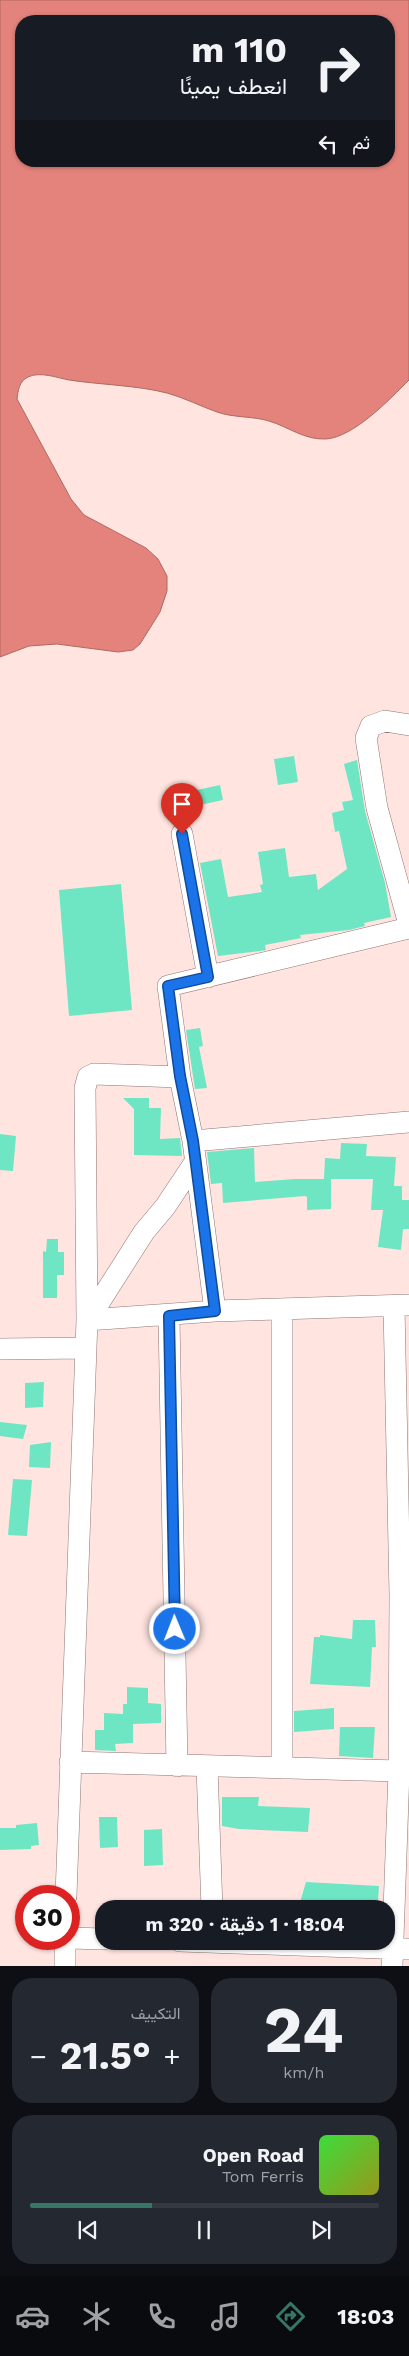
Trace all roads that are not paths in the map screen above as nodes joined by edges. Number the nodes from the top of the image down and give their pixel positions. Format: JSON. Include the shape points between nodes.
{"nodes":[{"id":1,"x":409,"y":725,"type":"edge"},
{"id":2,"x":182,"y":834,"type":"dead end"},
{"id":3,"x":409,"y":924,"type":"edge"},
{"id":4,"x":409,"y":928,"type":"edge"},
{"id":5,"x":208,"y":977,"type":"junction"},
{"id":6,"x":180,"y":1076,"type":"junction"},
{"id":7,"x":409,"y":1122,"type":"edge"},
{"id":8,"x":194,"y":1151,"type":"junction"},
{"id":9,"x":402,"y":1305,"type":"edge"},
{"id":10,"x":282,"y":1309,"type":"junction"},
{"id":11,"x":215,"y":1311,"type":"junction"},
{"id":12,"x":169,"y":1316,"type":"junction"},
{"id":13,"x":87,"y":1320,"type":"junction"},
{"id":14,"x":85,"y":1348,"type":"junction"},
{"id":15,"x":0,"y":1350,"type":"edge"},
{"id":16,"x":405,"y":1595,"type":"edge"},
{"id":17,"x":70,"y":1762,"type":"junction"},
{"id":18,"x":177,"y":1766,"type":"junction"},
{"id":19,"x":207,"y":1767,"type":"junction"},
{"id":20,"x":282,"y":1768,"type":"junction"},
{"id":21,"x":399,"y":1771,"type":"junction"},
{"id":22,"x":66,"y":1885,"type":"edge"},
{"id":23,"x":212,"y":1900,"type":"edge"},
{"id":24,"x":80,"y":1938,"type":"edge"},
{"id":25,"x":95,"y":1939,"type":"edge"},
{"id":26,"x":65,"y":1950,"type":"edge"},
{"id":27,"x":336,"y":1950,"type":"edge"},
{"id":28,"x":398,"y":1954,"type":"edge"},
{"id":29,"x":65,"y":1966,"type":"edge"}],
"edges":[{"from":1,"to":3,"type":"street","via":[[385,721],[371,726],[366,738],[377,808]]},
{"from":2,"to":5,"type":"street"},
{"from":4,"to":5,"type":"street"},
{"from":5,"to":6,"type":"street","via":[[168,986]]},
{"from":6,"to":8,"type":"street"},
{"from":6,"to":13,"type":"street","via":[[94,1074],[88,1077]]},
{"from":7,"to":8,"type":"street"},
{"from":8,"to":11,"type":"street"},
{"from":8,"to":13,"type":"street","via":[[165,1207],[144,1232]]},
{"from":9,"to":10,"type":"street"},
{"from":9,"to":16,"type":"street"},
{"from":10,"to":11,"type":"street"},
{"from":10,"to":20,"type":"street"},
{"from":11,"to":12,"type":"street"},
{"from":12,"to":13,"type":"street"},
{"from":12,"to":18,"type":"street"},
{"from":13,"to":14,"type":"street"},
{"from":14,"to":15,"type":"street"},
{"from":14,"to":17,"type":"street"},
{"from":16,"to":21,"type":"street"},
{"from":17,"to":18,"type":"street"},
{"from":17,"to":22,"type":"street"},
{"from":18,"to":19,"type":"street"},
{"from":19,"to":20,"type":"street"},
{"from":19,"to":23,"type":"street"},
{"from":20,"to":21,"type":"street"},
{"from":21,"to":28,"type":"street"},
{"from":24,"to":25,"type":"street"},
{"from":26,"to":29,"type":"street"},
{"from":27,"to":28,"type":"street"}]}
